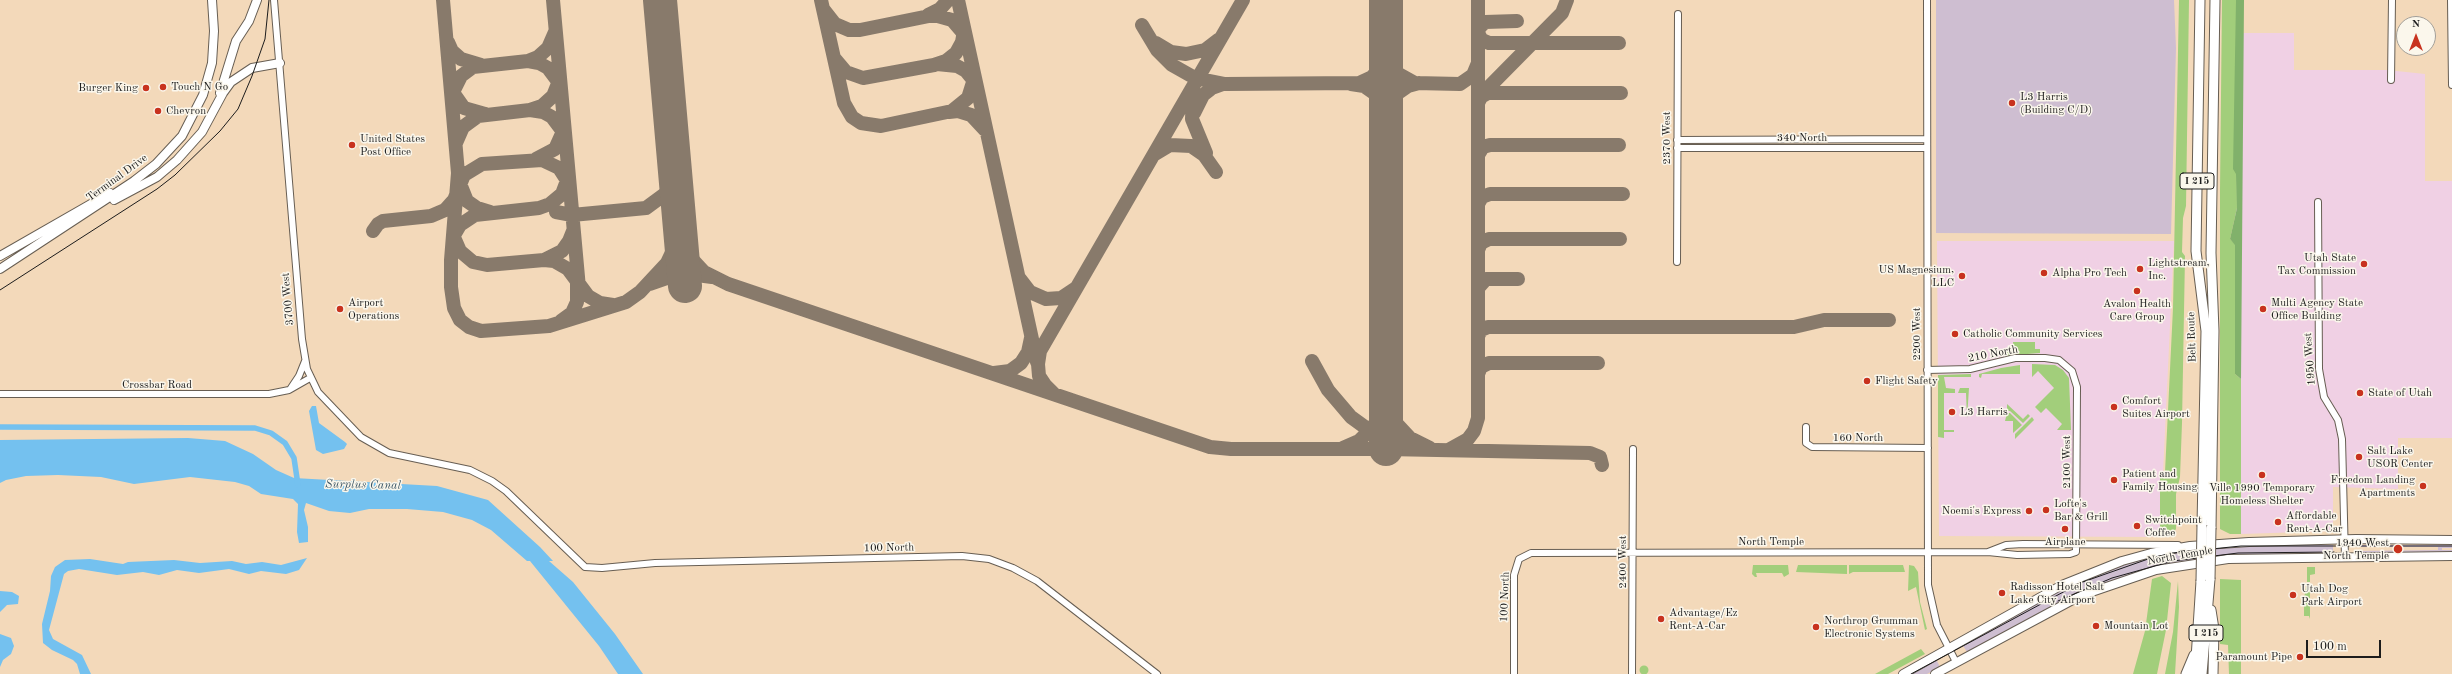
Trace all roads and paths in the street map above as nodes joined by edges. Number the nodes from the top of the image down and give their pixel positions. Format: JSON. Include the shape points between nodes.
{"nodes":[{"id":1,"x":212,"y":0,"type":"edge"},
{"id":2,"x":257,"y":0,"type":"edge"},
{"id":3,"x":274,"y":0,"type":"edge"},
{"id":4,"x":1927,"y":0,"type":"edge"},
{"id":5,"x":2200,"y":0,"type":"edge"},
{"id":6,"x":2215,"y":0,"type":"edge"},
{"id":7,"x":2392,"y":0,"type":"edge"},
{"id":8,"x":2451,"y":0,"type":"edge"},
{"id":9,"x":1678,"y":14,"type":"dead end"},
{"id":10,"x":280,"y":63,"type":"junction"},
{"id":11,"x":2392,"y":80,"type":"dead end"},
{"id":12,"x":2452,"y":85,"type":"edge"},
{"id":13,"x":218,"y":102,"type":"junction"},
{"id":14,"x":1928,"y":139,"type":"junction"},
{"id":15,"x":1677,"y":140,"type":"junction"},
{"id":16,"x":1677,"y":148,"type":"junction"},
{"id":17,"x":1928,"y":148,"type":"junction"},
{"id":18,"x":134,"y":181,"type":"junction"},
{"id":19,"x":2318,"y":202,"type":"dead end"},
{"id":20,"x":89,"y":213,"type":"junction"},
{"id":21,"x":0,"y":256,"type":"edge"},
{"id":22,"x":1677,"y":262,"type":"dead end"},
{"id":23,"x":0,"y":269,"type":"edge"},
{"id":24,"x":305,"y":359,"type":"junction"},
{"id":25,"x":1928,"y":370,"type":"junction"},
{"id":26,"x":310,"y":378,"type":"junction"},
{"id":27,"x":2076,"y":379,"type":"joint"},
{"id":28,"x":289,"y":390,"type":"junction"},
{"id":29,"x":0,"y":394,"type":"edge"},
{"id":30,"x":1806,"y":427,"type":"dead end"},
{"id":31,"x":1928,"y":448,"type":"junction"},
{"id":32,"x":1633,"y":449,"type":"dead end"},
{"id":33,"x":2206,"y":526,"type":"junction"},
{"id":34,"x":2345,"y":540,"type":"junction"},
{"id":35,"x":2452,"y":540,"type":"edge"},
{"id":36,"x":2077,"y":544,"type":"junction"},
{"id":37,"x":2190,"y":546,"type":"junction"},
{"id":38,"x":1928,"y":552,"type":"junction"},
{"id":39,"x":1988,"y":552,"type":"junction"},
{"id":40,"x":1554,"y":553,"type":"joint"},
{"id":41,"x":1632,"y":554,"type":"junction"},
{"id":42,"x":2452,"y":556,"type":"edge"},
{"id":43,"x":2345,"y":558,"type":"junction"},
{"id":44,"x":585,"y":567,"type":"joint"},
{"id":45,"x":2205,"y":580,"type":"junction"},
{"id":46,"x":2209,"y":592,"type":"junction"},
{"id":47,"x":2214,"y":629,"type":"junction"},
{"id":48,"x":2198,"y":646,"type":"junction"},
{"id":49,"x":1948,"y":648,"type":"junction"},
{"id":50,"x":1956,"y":662,"type":"junction"},
{"id":51,"x":1157,"y":674,"type":"edge"},
{"id":52,"x":1514,"y":674,"type":"edge"},
{"id":53,"x":1632,"y":674,"type":"edge"},
{"id":54,"x":1903,"y":674,"type":"edge"},
{"id":55,"x":1935,"y":674,"type":"edge"},
{"id":56,"x":2186,"y":674,"type":"edge"},
{"id":57,"x":2195,"y":674,"type":"edge"},
{"id":58,"x":2202,"y":674,"type":"edge"},
{"id":59,"x":2213,"y":674,"type":"edge"},
{"id":60,"x":2218,"y":674,"type":"edge"}],
"edges":[{"from":1,"to":18,"type":"main road","name":"Terminal Drive","via":[[214,48],[203,95],[175,145]]},
{"from":2,"to":13,"type":"main road","via":[[233,50]]},
{"from":3,"to":10,"type":"street","name":"3700 West"},
{"from":4,"to":14,"type":"street","name":"2200 West"},
{"from":5,"to":33,"type":"highway","name":"Belt Route","number":"I 215","via":[[2196,251],[2206,331]]},
{"from":6,"to":33,"type":"highway","name":"Belt Route","number":"I 215","via":[[2211,253],[2214,331]]},
{"from":7,"to":11,"type":"street"},
{"from":8,"to":12,"type":"street"},
{"from":9,"to":15,"type":"street","name":"2370 West"},
{"from":10,"to":13,"type":"main road","via":[[256,66],[243,73],[226,87]]},
{"from":10,"to":24,"type":"street","name":"3700 West"},
{"from":13,"to":20,"type":"main road","via":[[202,132],[177,160],[152,180]]},
{"from":14,"to":15,"type":"street","name":"340 North"},
{"from":14,"to":17,"type":"street","name":"2200 West"},
{"from":15,"to":16,"type":"street","name":"2370 West"},
{"from":16,"to":17,"type":"street","name":"340 North"},
{"from":16,"to":22,"type":"street","name":"2370 West"},
{"from":17,"to":25,"type":"street","name":"2200 West"},
{"from":18,"to":20,"type":"main road","name":"Terminal Drive"},
{"from":18,"to":21,"type":"main road","via":[[91,202]]},
{"from":19,"to":34,"type":"street","name":"1950 West","via":[[2318,369],[2324,397],[2338,420],[2342,438]]},
{"from":20,"to":23,"type":"main road","name":"Terminal Drive"},
{"from":24,"to":26,"type":"street","name":"3700 West"},
{"from":24,"to":28,"type":"street","via":[[299,376]]},
{"from":25,"to":27,"type":"street","name":"210 North","via":[[1970,369],[2015,358],[2050,358],[2064,363]]},
{"from":25,"to":31,"type":"street","name":"2200 West"},
{"from":26,"to":28,"type":"street","name":"Crossbar Road"},
{"from":26,"to":44,"type":"street","name":"3700 West","via":[[318,392],[350,428],[377,448],[404,458],[470,470],[492,481],[506,491]]},
{"from":27,"to":36,"type":"street","name":"2100 West"},
{"from":28,"to":29,"type":"street","name":"Crossbar Road","via":[[269,394]]},
{"from":30,"to":31,"type":"street","name":"160 North","via":[[1806,443],[1812,448]]},
{"from":31,"to":38,"type":"street","name":"2200 West"},
{"from":32,"to":41,"type":"street","name":"2400 West"},
{"from":33,"to":45,"type":"highway","name":"Belt Route","number":"I 215","bridge":true},
{"from":34,"to":35,"type":"main road","name":"North Temple"},
{"from":34,"to":37,"type":"main road","name":"North Temple"},
{"from":34,"to":43,"type":"street","name":"1950 West"},
{"from":36,"to":37,"type":"street","name":"North Temple"},
{"from":36,"to":39,"type":"street","name":"North Temple","via":[[2006,545]]},
{"from":36,"to":39,"type":"street","name":"North Temple","via":[[2076,552],[2070,554]]},
{"from":37,"to":49,"type":"main road","name":"North Temple","via":[[2161,550],[2082,576]]},
{"from":38,"to":39,"type":"street","name":"North Temple"},
{"from":38,"to":41,"type":"street","name":"North Temple"},
{"from":38,"to":49,"type":"street","name":"2200 West","via":[[1930,603]]},
{"from":40,"to":41,"type":"street","name":"North Temple"},
{"from":40,"to":52,"type":"street","name":"100 North","via":[[1523,555],[1516,563]]},
{"from":41,"to":53,"type":"street","name":"2400 West"},
{"from":42,"to":43,"type":"main road","name":"North Temple"},
{"from":43,"to":50,"type":"main road","name":"North Temple","via":[[2228,559],[2156,570],[2080,596]]},
{"from":44,"to":51,"type":"street","name":"100 North","via":[[962,556],[989,559],[1037,581]]},
{"from":45,"to":46,"type":"highway","name":"Belt Route","number":"I 215"},
{"from":45,"to":48,"type":"highway","name":"Belt Route","number":"I 215"},
{"from":46,"to":47,"type":"highway"},
{"from":46,"to":58,"type":"highway","name":"Belt Route","number":"I 215"},
{"from":47,"to":59,"type":"highway"},
{"from":47,"to":60,"type":"highway","via":[[2218,642]]},
{"from":48,"to":56,"type":"highway"},
{"from":48,"to":57,"type":"highway","name":"Belt Route","number":"I 215"},
{"from":49,"to":50,"type":"street","name":"2200 West"},
{"from":49,"to":54,"type":"main road","name":"North Temple"},
{"from":50,"to":55,"type":"main road","name":"North Temple"}]}
